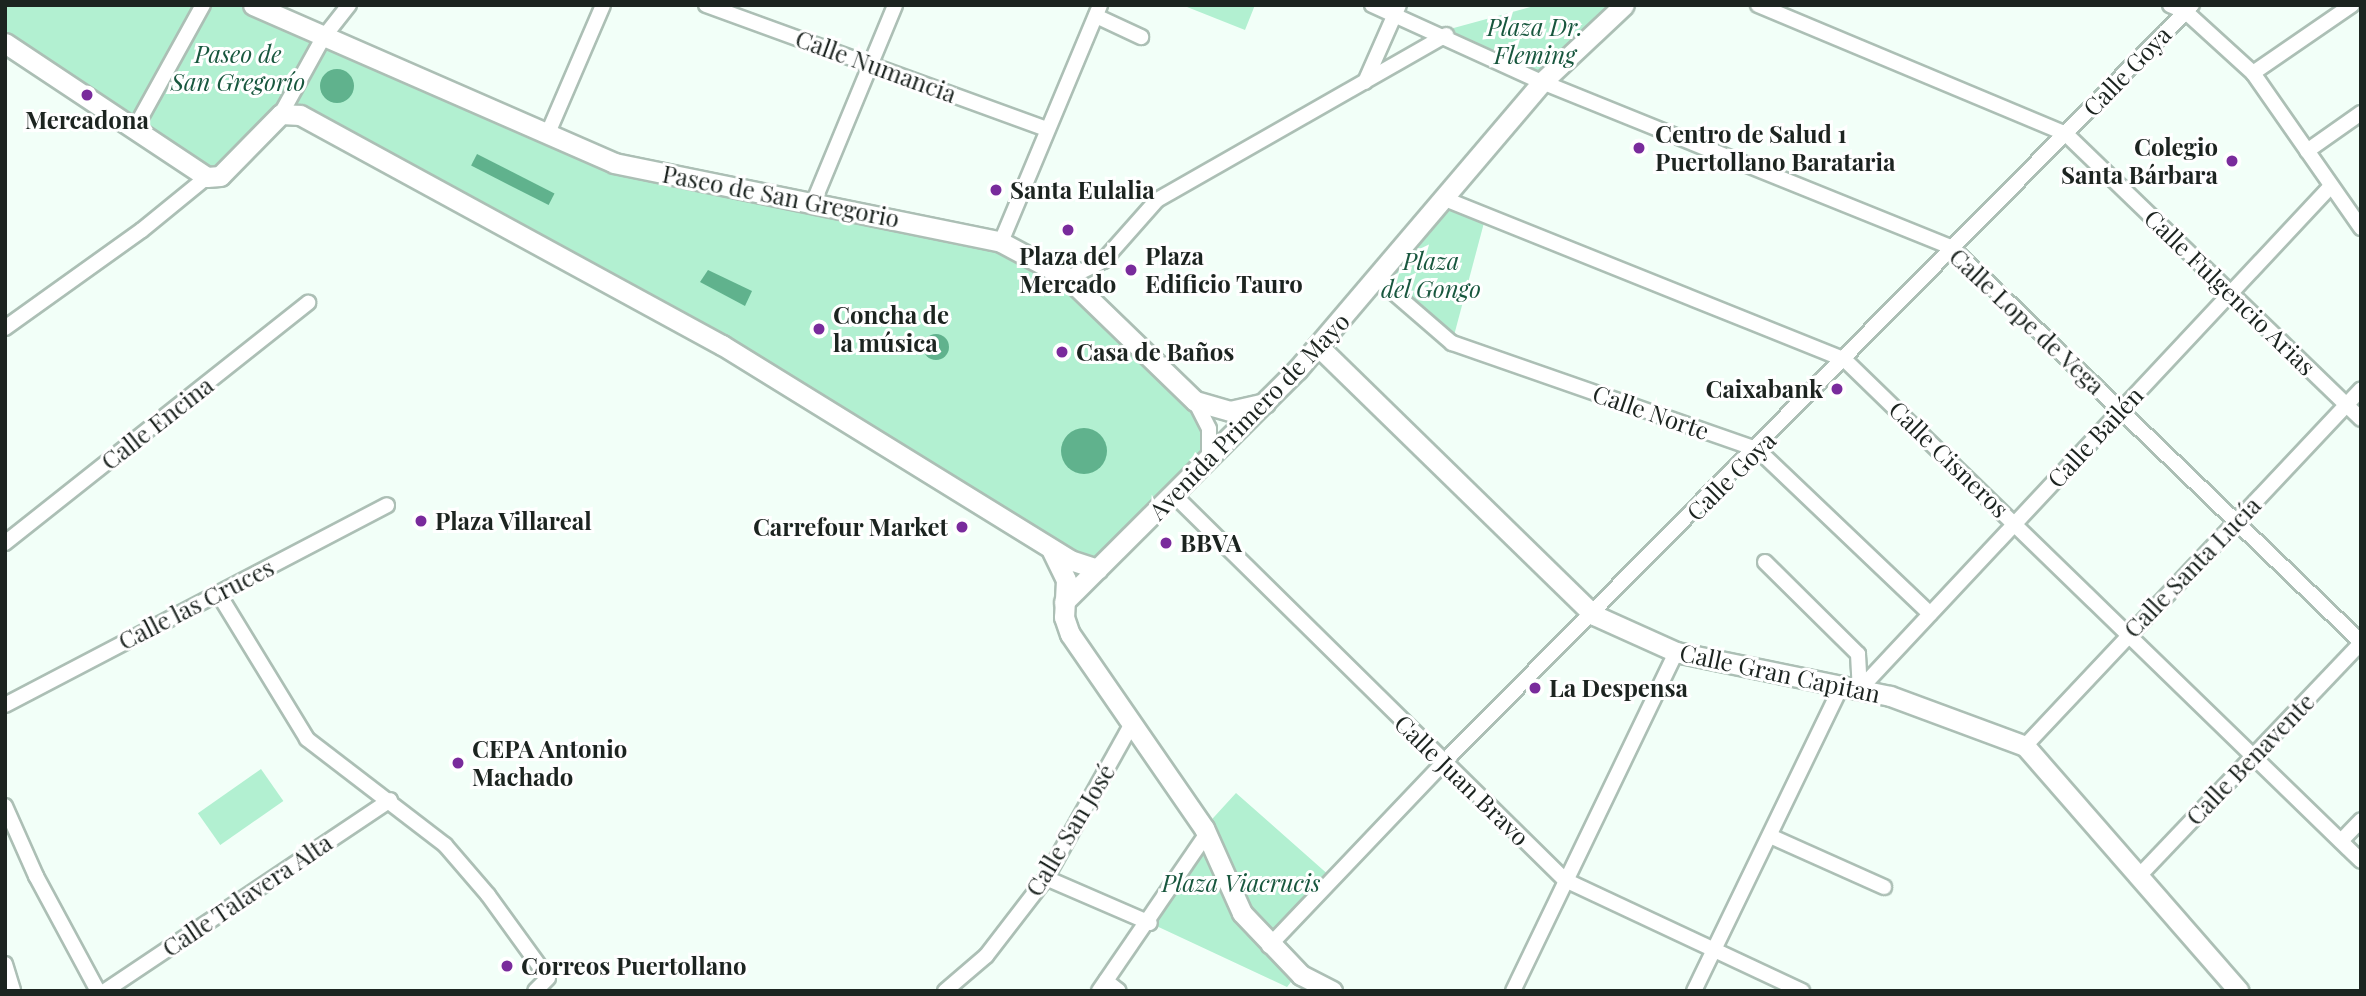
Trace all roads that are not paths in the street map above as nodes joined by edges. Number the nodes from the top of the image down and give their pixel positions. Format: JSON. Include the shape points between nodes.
{"nodes":[{"id":1,"x":203,"y":5,"type":"edge"},
{"id":2,"x":253,"y":5,"type":"edge"},
{"id":3,"x":349,"y":5,"type":"edge"},
{"id":4,"x":603,"y":5,"type":"edge"},
{"id":5,"x":706,"y":5,"type":"edge"},
{"id":6,"x":895,"y":5,"type":"edge"},
{"id":7,"x":1372,"y":5,"type":"edge"},
{"id":8,"x":1624,"y":5,"type":"edge"},
{"id":9,"x":1758,"y":5,"type":"edge"},
{"id":10,"x":2170,"y":5,"type":"edge"},
{"id":11,"x":2352,"y":5,"type":"edge"},
{"id":12,"x":2189,"y":8,"type":"edge"},
{"id":13,"x":1098,"y":10,"type":"edge"},
{"id":14,"x":1397,"y":10,"type":"edge"},
{"id":15,"x":741,"y":12,"type":"edge"},
{"id":16,"x":1446,"y":35,"type":"junction"},
{"id":17,"x":1141,"y":37,"type":"dead end"},
{"id":18,"x":321,"y":41,"type":"junction"},
{"id":19,"x":5,"y":43,"type":"edge"},
{"id":20,"x":871,"y":62,"type":"junction"},
{"id":21,"x":2253,"y":73,"type":"junction"},
{"id":22,"x":1365,"y":82,"type":"junction"},
{"id":23,"x":1542,"y":82,"type":"junction"},
{"id":24,"x":291,"y":109,"type":"junction"},
{"id":25,"x":2361,"y":113,"type":"edge"},
{"id":26,"x":135,"y":128,"type":"junction"},
{"id":27,"x":1046,"y":129,"type":"junction"},
{"id":28,"x":548,"y":133,"type":"junction"},
{"id":29,"x":2066,"y":134,"type":"junction"},
{"id":30,"x":2307,"y":151,"type":"junction"},
{"id":31,"x":207,"y":177,"type":"junction"},
{"id":32,"x":2331,"y":186,"type":"junction"},
{"id":33,"x":1445,"y":199,"type":"junction"},
{"id":34,"x":814,"y":201,"type":"junction"},
{"id":35,"x":2361,"y":229,"type":"edge"},
{"id":36,"x":1001,"y":242,"type":"junction"},
{"id":37,"x":1952,"y":248,"type":"junction"},
{"id":38,"x":1068,"y":278,"type":"junction"},
{"id":39,"x":1378,"y":279,"type":"junction"},
{"id":40,"x":2231,"y":292,"type":"junction"},
{"id":41,"x":308,"y":303,"type":"dead end"},
{"id":42,"x":5,"y":328,"type":"edge"},
{"id":43,"x":1318,"y":346,"type":"junction"},
{"id":44,"x":1845,"y":360,"type":"junction"},
{"id":45,"x":2361,"y":390,"type":"edge"},
{"id":46,"x":1195,"y":401,"type":"junction"},
{"id":47,"x":1265,"y":403,"type":"junction"},
{"id":48,"x":2347,"y":405,"type":"junction"},
{"id":49,"x":2121,"y":409,"type":"junction"},
{"id":50,"x":2361,"y":419,"type":"edge"},
{"id":51,"x":1758,"y":449,"type":"junction"},
{"id":52,"x":1209,"y":461,"type":"junction"},
{"id":53,"x":1174,"y":495,"type":"junction"},
{"id":54,"x":387,"y":505,"type":"dead end"},
{"id":55,"x":2236,"y":522,"type":"junction"},
{"id":56,"x":2015,"y":523,"type":"junction"},
{"id":57,"x":5,"y":543,"type":"edge"},
{"id":58,"x":1049,"y":547,"type":"junction"},
{"id":59,"x":1765,"y":562,"type":"dead end"},
{"id":60,"x":1098,"y":569,"type":"junction"},
{"id":61,"x":218,"y":593,"type":"junction"},
{"id":62,"x":1064,"y":602,"type":"junction"},
{"id":63,"x":1930,"y":614,"type":"junction"},
{"id":64,"x":1594,"y":615,"type":"junction"},
{"id":65,"x":2129,"y":634,"type":"junction"},
{"id":66,"x":2361,"y":642,"type":"edge"},
{"id":67,"x":1676,"y":652,"type":"junction"},
{"id":68,"x":1851,"y":688,"type":"junction"},
{"id":69,"x":5,"y":705,"type":"edge"},
{"id":70,"x":1131,"y":726,"type":"junction"},
{"id":71,"x":2025,"y":746,"type":"junction"},
{"id":72,"x":2252,"y":756,"type":"junction"},
{"id":73,"x":1444,"y":762,"type":"junction"},
{"id":74,"x":390,"y":800,"type":"junction"},
{"id":75,"x":5,"y":806,"type":"edge"},
{"id":76,"x":2361,"y":820,"type":"edge"},
{"id":77,"x":1207,"y":833,"type":"junction"},
{"id":78,"x":1770,"y":836,"type":"junction"},
{"id":79,"x":2341,"y":841,"type":"junction"},
{"id":80,"x":2361,"y":860,"type":"edge"},
{"id":81,"x":2139,"y":876,"type":"junction"},
{"id":82,"x":1046,"y":878,"type":"junction"},
{"id":83,"x":1565,"y":880,"type":"junction"},
{"id":84,"x":1884,"y":887,"type":"dead end"},
{"id":85,"x":1150,"y":923,"type":"junction"},
{"id":86,"x":1269,"y":946,"type":"junction"},
{"id":87,"x":1714,"y":949,"type":"junction"},
{"id":88,"x":5,"y":964,"type":"edge"},
{"id":89,"x":1102,"y":986,"type":"edge"},
{"id":90,"x":2232,"y":989,"type":"edge"},
{"id":91,"x":13,"y":991,"type":"edge"},
{"id":92,"x":98,"y":991,"type":"edge"},
{"id":93,"x":105,"y":991,"type":"edge"},
{"id":94,"x":535,"y":991,"type":"edge"},
{"id":95,"x":945,"y":991,"type":"edge"},
{"id":96,"x":1119,"y":991,"type":"edge"},
{"id":97,"x":1332,"y":991,"type":"edge"},
{"id":98,"x":1513,"y":991,"type":"edge"},
{"id":99,"x":1694,"y":991,"type":"edge"},
{"id":100,"x":1802,"y":991,"type":"edge"}],
"edges":[{"from":1,"to":26,"type":"street"},
{"from":2,"to":18,"type":"main road","name":"Paseo de San Gregorio"},
{"from":3,"to":18,"type":"street"},
{"from":4,"to":28,"type":"street"},
{"from":5,"to":15,"type":"street","name":"Calle Numancia"},
{"from":6,"to":20,"type":"street"},
{"from":7,"to":14,"type":"street"},
{"from":8,"to":23,"type":"main road","name":"Avenida Primero de Mayo"},
{"from":9,"to":29,"type":"street","name":"Calle Fulgencio Arias"},
{"from":10,"to":12,"type":"street"},
{"from":11,"to":21,"type":"street"},
{"from":12,"to":21,"type":"street"},
{"from":12,"to":29,"type":"street","name":"Calle Goya"},
{"from":13,"to":17,"type":"street"},
{"from":13,"to":27,"type":"street"},
{"from":14,"to":16,"type":"street"},
{"from":14,"to":22,"type":"street"},
{"from":15,"to":20,"type":"street","name":"Calle Numancia"},
{"from":16,"to":22,"type":"street"},
{"from":16,"to":23,"type":"street"},
{"from":18,"to":24,"type":"street"},
{"from":18,"to":28,"type":"main road","name":"Paseo de San Gregorio"},
{"from":19,"to":26,"type":"main road"},
{"from":20,"to":27,"type":"street","name":"Calle Numancia"},
{"from":20,"to":34,"type":"street"},
{"from":21,"to":30,"type":"street"},
{"from":22,"to":38,"type":"street","via":[[1157,200],[1102,261]]},
{"from":23,"to":33,"type":"main road","name":"Avenida Primero de Mayo"},
{"from":23,"to":37,"type":"street","name":"Calle Lope de Vega"},
{"from":24,"to":31,"type":"main road","via":[[220,176]]},
{"from":24,"to":58,"type":"main road","via":[[722,345]]},
{"from":25,"to":30,"type":"street"},
{"from":26,"to":31,"type":"main road"},
{"from":27,"to":36,"type":"street"},
{"from":28,"to":34,"type":"main road","name":"Paseo de San Gregorio","via":[[614,163]]},
{"from":29,"to":37,"type":"street","name":"Calle Goya"},
{"from":29,"to":40,"type":"street","name":"Calle Fulgencio Arias"},
{"from":30,"to":32,"type":"street"},
{"from":31,"to":42,"type":"street","via":[[142,230]]},
{"from":32,"to":35,"type":"street"},
{"from":32,"to":40,"type":"street","name":"Calle Bailén"},
{"from":33,"to":39,"type":"main road","name":"Avenida Primero de Mayo"},
{"from":33,"to":44,"type":"street","name":"Calle Cisneros"},
{"from":34,"to":36,"type":"main road","name":"Paseo de San Gregorio"},
{"from":36,"to":38,"type":"main road","name":"Paseo de San Gregorio"},
{"from":37,"to":44,"type":"street","name":"Calle Goya"},
{"from":37,"to":49,"type":"street","name":"Calle Lope de Vega"},
{"from":38,"to":46,"type":"main road","name":"Paseo de San Gregorio"},
{"from":39,"to":43,"type":"main road","name":"Avenida Primero de Mayo"},
{"from":39,"to":51,"type":"street","name":"Calle Norte","via":[[1452,343]]},
{"from":40,"to":48,"type":"street","name":"Calle Fulgencio Arias"},
{"from":40,"to":49,"type":"street","name":"Calle Bailén"},
{"from":41,"to":57,"type":"street","name":"Calle Encina"},
{"from":43,"to":47,"type":"main road","name":"Avenida Primero de Mayo"},
{"from":43,"to":64,"type":"main road","name":"Calle Gran Capitan"},
{"from":44,"to":51,"type":"street","name":"Calle Goya"},
{"from":44,"to":56,"type":"street","name":"Calle Cisneros"},
{"from":45,"to":48,"type":"street","name":"Calle Santa Lucía"},
{"from":46,"to":47,"type":"main road","name":"Paseo de San Gregorio","via":[[1230,411]]},
{"from":46,"to":52,"type":"street","name":"Paseo de San Gregorio","via":[[1209,429]]},
{"from":47,"to":52,"type":"main road","name":"Avenida Primero de Mayo"},
{"from":48,"to":50,"type":"street","name":"Calle Fulgencio Arias"},
{"from":48,"to":55,"type":"street","name":"Calle Santa Lucía"},
{"from":49,"to":55,"type":"street","name":"Calle Lope de Vega"},
{"from":49,"to":56,"type":"street","name":"Calle Bailén"},
{"from":51,"to":63,"type":"street","name":"Calle Norte"},
{"from":51,"to":64,"type":"street","name":"Calle Goya"},
{"from":52,"to":53,"type":"main road","name":"Avenida Primero de Mayo"},
{"from":53,"to":60,"type":"main road","name":"Avenida Primero de Mayo"},
{"from":53,"to":73,"type":"street","name":"Calle Juan Bravo"},
{"from":54,"to":61,"type":"street","name":"Calle las Cruces"},
{"from":55,"to":65,"type":"street","name":"Calle Santa Lucía"},
{"from":55,"to":66,"type":"street","name":"Calle Lope de Vega"},
{"from":56,"to":63,"type":"street","name":"Calle Bailén"},
{"from":56,"to":65,"type":"street","name":"Calle Cisneros"},
{"from":58,"to":60,"type":"main road"},
{"from":58,"to":62,"type":"main road","via":[[1066,580]]},
{"from":59,"to":68,"type":"street","via":[[1858,654]]},
{"from":60,"to":62,"type":"main road","name":"Avenida Primero de Mayo"},
{"from":61,"to":69,"type":"street","name":"Calle las Cruces"},
{"from":61,"to":74,"type":"street","via":[[307,739]]},
{"from":62,"to":70,"type":"main road","via":[[1070,634]]},
{"from":63,"to":68,"type":"street","name":"Calle Bailén"},
{"from":64,"to":67,"type":"main road","name":"Calle Gran Capitan"},
{"from":64,"to":73,"type":"street","name":"Calle Goya"},
{"from":65,"to":71,"type":"street","name":"Calle Santa Lucía"},
{"from":65,"to":72,"type":"street","name":"Calle Cisneros"},
{"from":66,"to":72,"type":"street","name":"Calle Benavente"},
{"from":67,"to":68,"type":"main road","name":"Calle Gran Capitan"},
{"from":67,"to":83,"type":"street"},
{"from":68,"to":71,"type":"main road","name":"Calle Gran Capitan","via":[[1890,696]]},
{"from":68,"to":78,"type":"street"},
{"from":70,"to":77,"type":"main road"},
{"from":70,"to":82,"type":"street","name":"Calle San José"},
{"from":71,"to":81,"type":"main road","name":"Calle Gran Capitan"},
{"from":72,"to":79,"type":"street","name":"Calle Cisneros"},
{"from":72,"to":81,"type":"street","name":"Calle Benavente"},
{"from":73,"to":83,"type":"street","name":"Calle Juan Bravo"},
{"from":73,"to":86,"type":"street","name":"Calle Goya"},
{"from":74,"to":93,"type":"street","name":"Calle Talavera Alta"},
{"from":74,"to":94,"type":"street","via":[[445,845],[488,895],[548,978]]},
{"from":75,"to":92,"type":"street","via":[[36,876]]},
{"from":76,"to":79,"type":"street"},
{"from":77,"to":85,"type":"street"},
{"from":77,"to":86,"type":"main road","via":[[1242,913]]},
{"from":78,"to":84,"type":"street"},
{"from":78,"to":87,"type":"street"},
{"from":79,"to":80,"type":"street","name":"Calle Cisneros"},
{"from":81,"to":90,"type":"main road","name":"Calle Gran Capitan"},
{"from":82,"to":85,"type":"street"},
{"from":82,"to":95,"type":"street","name":"Calle San José","via":[[986,956]]},
{"from":83,"to":87,"type":"street","name":"Calle Juan Bravo"},
{"from":83,"to":98,"type":"street"},
{"from":85,"to":89,"type":"street"},
{"from":86,"to":97,"type":"main road","via":[[1301,975]]},
{"from":87,"to":99,"type":"street"},
{"from":87,"to":100,"type":"street","name":"Calle Juan Bravo"},
{"from":88,"to":91,"type":"street"},
{"from":89,"to":96,"type":"street"}]}
